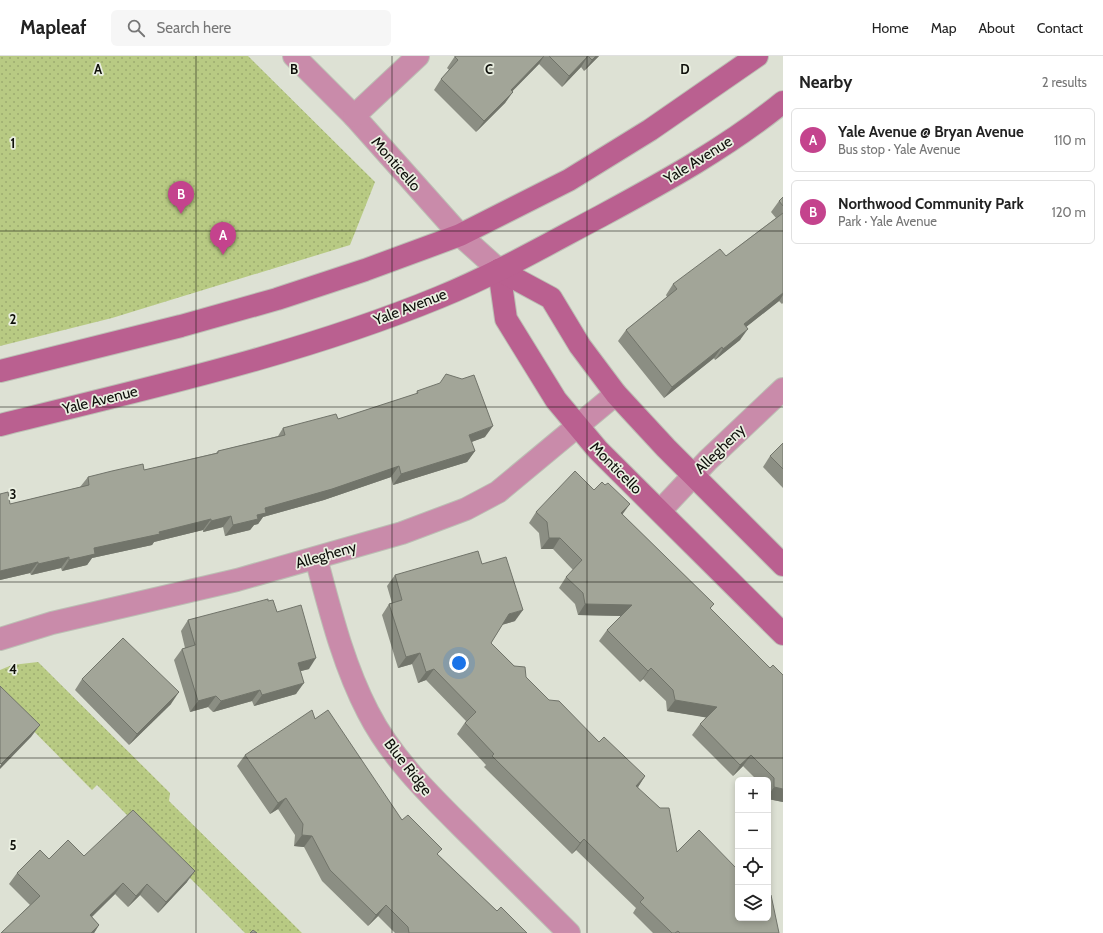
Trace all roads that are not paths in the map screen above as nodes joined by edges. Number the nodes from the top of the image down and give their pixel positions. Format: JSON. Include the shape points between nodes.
{"nodes":[{"id":1,"x":294,"y":56,"type":"edge"},
{"id":2,"x":418,"y":56,"type":"edge"},
{"id":3,"x":757,"y":56,"type":"edge"},
{"id":4,"x":783,"y":102,"type":"edge"},
{"id":5,"x":354,"y":116,"type":"junction"},
{"id":6,"x":460,"y":235,"type":"junction"},
{"id":7,"x":499,"y":270,"type":"junction"},
{"id":8,"x":0,"y":371,"type":"edge"},
{"id":9,"x":783,"y":389,"type":"edge"},
{"id":10,"x":616,"y":394,"type":"junction"},
{"id":11,"x":0,"y":425,"type":"edge"},
{"id":12,"x":577,"y":427,"type":"junction"},
{"id":13,"x":693,"y":476,"type":"junction"},
{"id":14,"x":660,"y":511,"type":"junction"},
{"id":15,"x":316,"y":558,"type":"junction"},
{"id":16,"x":783,"y":565,"type":"edge"},
{"id":17,"x":783,"y":634,"type":"edge"},
{"id":18,"x":0,"y":639,"type":"edge"},
{"id":19,"x":569,"y":933,"type":"edge"}],
"edges":[{"from":1,"to":5,"type":"street","name":"Monticello"},
{"from":2,"to":5,"type":"street"},
{"from":3,"to":6,"type":"main road","via":[[650,130],[569,180]]},
{"from":4,"to":7,"type":"main road","name":"Yale Avenue","via":[[722,145],[655,186]]},
{"from":5,"to":6,"type":"street","name":"Monticello"},
{"from":6,"to":7,"type":"street","name":"Monticello"},
{"from":6,"to":8,"type":"main road","via":[[277,300]]},
{"from":7,"to":10,"type":"main road","name":"Monticello","via":[[551,298],[580,346]]},
{"from":7,"to":11,"type":"main road","name":"Yale Avenue","via":[[394,314],[242,364]]},
{"from":7,"to":12,"type":"main road","name":"Monticello","via":[[506,318],[556,400]]},
{"from":9,"to":13,"type":"street","name":"Allegheny"},
{"from":10,"to":12,"type":"street","name":"Allegheny"},
{"from":10,"to":13,"type":"main road","name":"Monticello"},
{"from":12,"to":14,"type":"main road","name":"Monticello"},
{"from":12,"to":15,"type":"street","name":"Allegheny","via":[[498,492],[466,509],[402,533]]},
{"from":13,"to":14,"type":"street","name":"Allegheny"},
{"from":13,"to":16,"type":"main road","name":"Monticello"},
{"from":14,"to":17,"type":"main road","name":"Monticello"},
{"from":15,"to":18,"type":"street","name":"Allegheny","via":[[237,580],[52,623]]},
{"from":15,"to":19,"type":"street","name":"Blue Ridge","via":[[349,668],[368,713],[394,753],[427,793]]}]}
